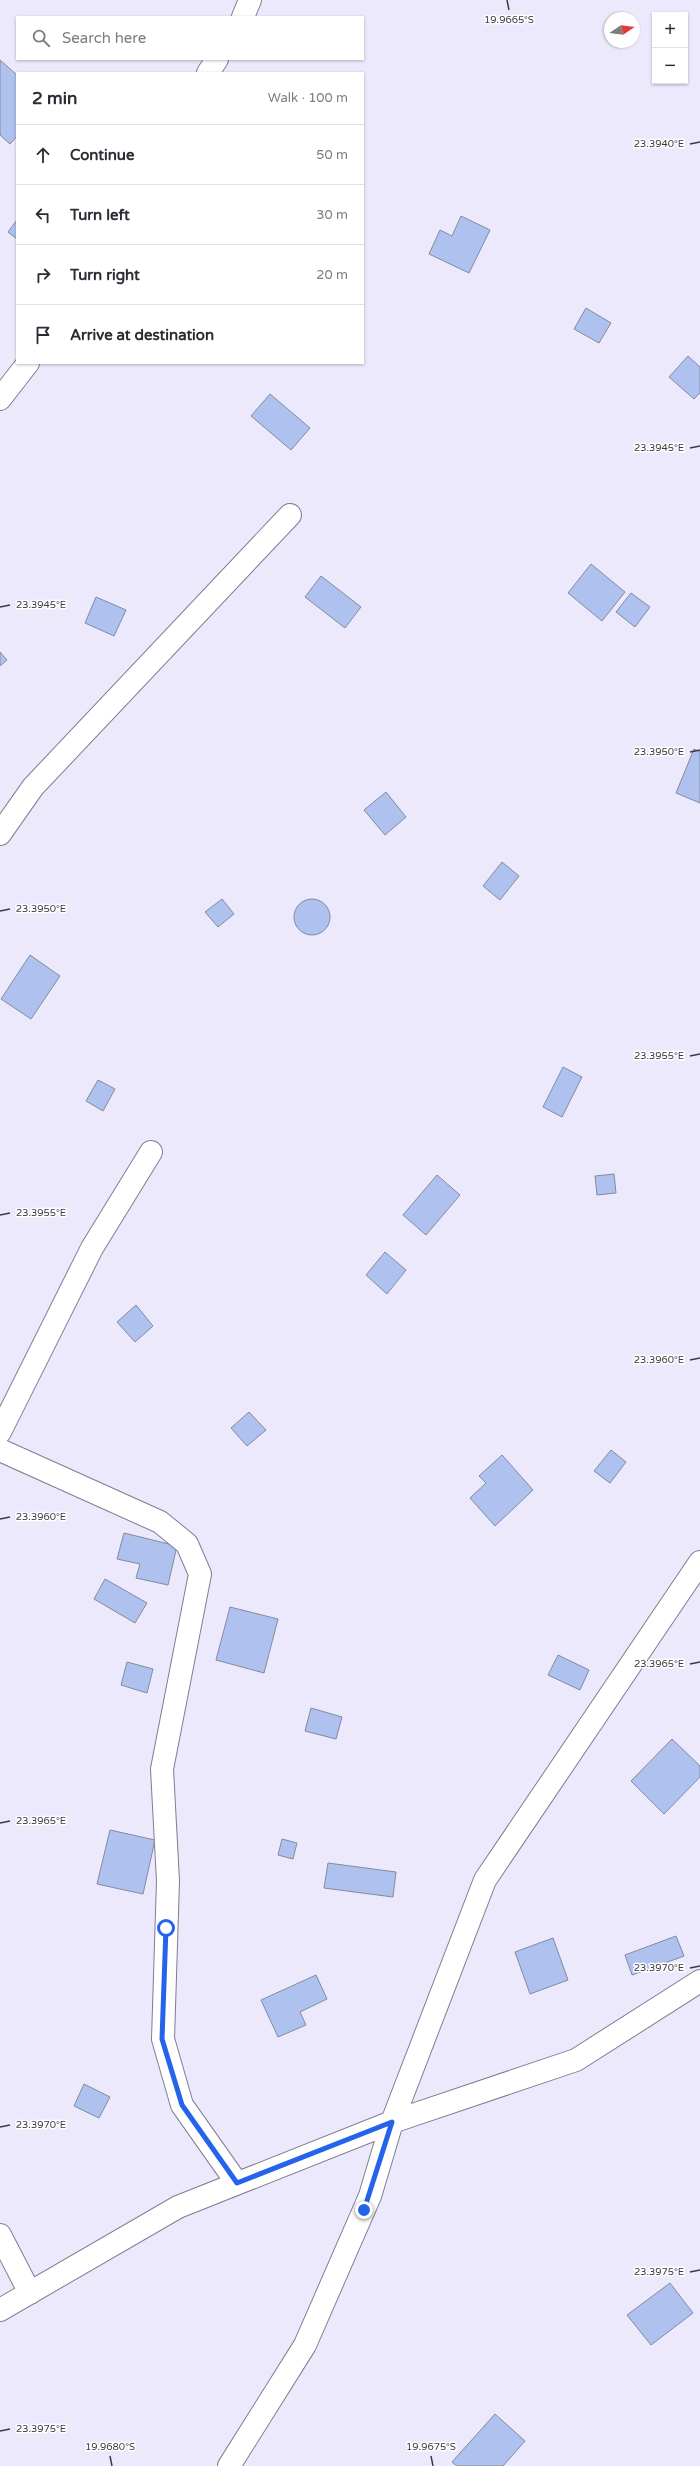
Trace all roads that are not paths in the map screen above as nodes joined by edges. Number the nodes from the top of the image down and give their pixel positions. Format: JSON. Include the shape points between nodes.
{"nodes":[{"id":1,"x":250,"y":0,"type":"edge"},
{"id":2,"x":243,"y":16,"type":"edge"},
{"id":3,"x":216,"y":60,"type":"edge"},
{"id":4,"x":209,"y":72,"type":"edge"},
{"id":5,"x":27,"y":364,"type":"edge"},
{"id":6,"x":0,"y":399,"type":"edge"},
{"id":7,"x":290,"y":515,"type":"dead end"},
{"id":8,"x":0,"y":834,"type":"edge"},
{"id":9,"x":151,"y":1152,"type":"dead end"},
{"id":10,"x":5,"y":1411,"type":"edge"},
{"id":11,"x":0,"y":1432,"type":"edge"},
{"id":12,"x":0,"y":1450,"type":"edge"},
{"id":13,"x":700,"y":1562,"type":"edge"},
{"id":14,"x":700,"y":1981,"type":"edge"},
{"id":15,"x":392,"y":2122,"type":"junction"},
{"id":16,"x":237,"y":2183,"type":"junction"},
{"id":17,"x":0,"y":2236,"type":"edge"},
{"id":18,"x":30,"y":2293,"type":"junction"},
{"id":19,"x":0,"y":2310,"type":"edge"},
{"id":20,"x":229,"y":2466,"type":"edge"}],
"edges":[{"from":1,"to":2,"type":"street"},
{"from":3,"to":4,"type":"street"},
{"from":5,"to":6,"type":"street"},
{"from":7,"to":8,"type":"street","via":[[33,787]]},
{"from":9,"to":10,"type":"street","via":[[92,1248]]},
{"from":10,"to":11,"type":"street"},
{"from":12,"to":16,"type":"street","via":[[160,1522],[187,1544],[200,1574],[162,1769],[168,1881],[162,2039],[182,2105]]},
{"from":13,"to":15,"type":"street","via":[[485,1880]]},
{"from":14,"to":15,"type":"street","via":[[576,2060]]},
{"from":15,"to":16,"type":"street"},
{"from":15,"to":20,"type":"street","via":[[370,2196],[304,2345]]},
{"from":16,"to":18,"type":"street","via":[[178,2206]]},
{"from":17,"to":18,"type":"street"},
{"from":18,"to":19,"type":"street"}]}
